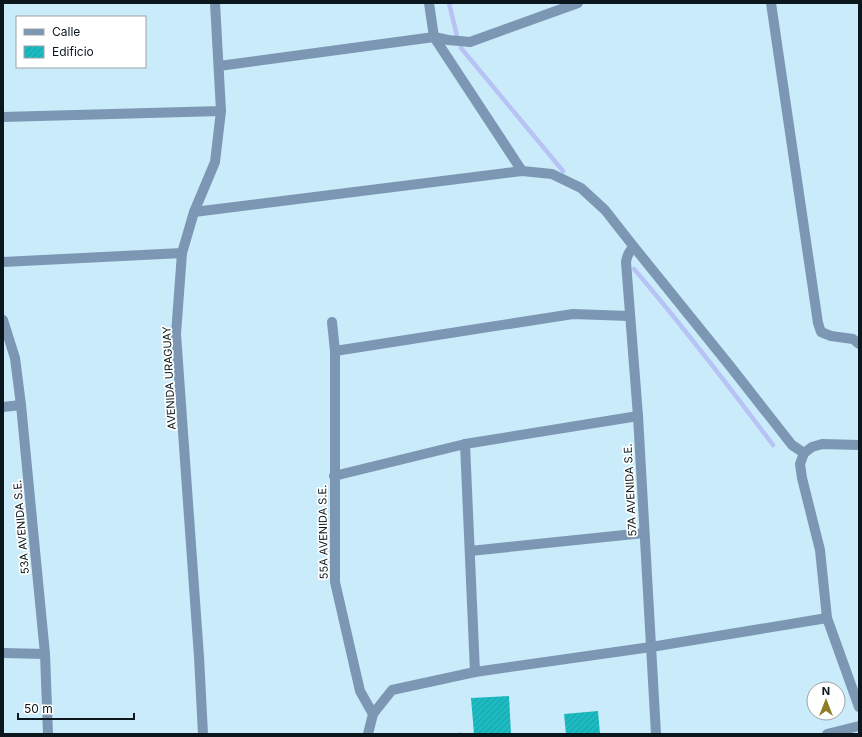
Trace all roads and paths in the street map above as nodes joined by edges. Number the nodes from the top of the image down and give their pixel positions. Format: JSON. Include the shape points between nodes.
{"nodes":[{"id":1,"x":215,"y":3,"type":"edge"},
{"id":2,"x":429,"y":3,"type":"edge"},
{"id":3,"x":578,"y":3,"type":"edge"},
{"id":4,"x":771,"y":3,"type":"edge"},
{"id":5,"x":434,"y":37,"type":"junction"},
{"id":6,"x":219,"y":66,"type":"junction"},
{"id":7,"x":221,"y":111,"type":"junction"},
{"id":8,"x":3,"y":117,"type":"edge"},
{"id":9,"x":522,"y":171,"type":"junction"},
{"id":10,"x":194,"y":212,"type":"junction"},
{"id":11,"x":634,"y":247,"type":"junction"},
{"id":12,"x":182,"y":253,"type":"junction"},
{"id":13,"x":3,"y":262,"type":"edge"},
{"id":14,"x":629,"y":316,"type":"junction"},
{"id":15,"x":3,"y":320,"type":"edge"},
{"id":16,"x":332,"y":322,"type":"dead end"},
{"id":17,"x":859,"y":344,"type":"edge"},
{"id":18,"x":335,"y":350,"type":"junction"},
{"id":19,"x":21,"y":405,"type":"junction"},
{"id":20,"x":3,"y":407,"type":"edge"},
{"id":21,"x":638,"y":416,"type":"junction"},
{"id":22,"x":466,"y":444,"type":"junction"},
{"id":23,"x":859,"y":445,"type":"edge"},
{"id":24,"x":804,"y":454,"type":"junction"},
{"id":25,"x":334,"y":476,"type":"junction"},
{"id":26,"x":644,"y":533,"type":"junction"},
{"id":27,"x":470,"y":551,"type":"junction"},
{"id":28,"x":827,"y":618,"type":"junction"},
{"id":29,"x":651,"y":646,"type":"junction"},
{"id":30,"x":3,"y":653,"type":"edge"},
{"id":31,"x":45,"y":654,"type":"junction"},
{"id":32,"x":475,"y":672,"type":"junction"},
{"id":33,"x":859,"y":706,"type":"edge"},
{"id":34,"x":373,"y":714,"type":"junction"},
{"id":35,"x":859,"y":726,"type":"edge"},
{"id":36,"x":48,"y":734,"type":"edge"},
{"id":37,"x":203,"y":734,"type":"edge"},
{"id":38,"x":368,"y":734,"type":"edge"},
{"id":39,"x":459,"y":734,"type":"edge"},
{"id":40,"x":465,"y":734,"type":"edge"},
{"id":41,"x":656,"y":734,"type":"edge"},
{"id":42,"x":827,"y":734,"type":"edge"}],
"edges":[{"from":1,"to":6,"type":"street","name":"AVENIDA URAGUAY"},
{"from":2,"to":5,"type":"street"},
{"from":3,"to":5,"type":"street","via":[[470,42]]},
{"from":4,"to":17,"type":"street","via":[[818,323],[822,332],[831,336],[853,338]]},
{"from":5,"to":6,"type":"street"},
{"from":5,"to":9,"type":"street"},
{"from":6,"to":7,"type":"street","name":"AVENIDA URAGUAY"},
{"from":7,"to":8,"type":"street"},
{"from":7,"to":10,"type":"street","name":"AVENIDA URAGUAY","via":[[215,162]]},
{"from":9,"to":10,"type":"street"},
{"from":9,"to":11,"type":"street","via":[[552,174],[581,188],[605,210]]},
{"from":10,"to":12,"type":"street","name":"AVENIDA URAGUAY"},
{"from":11,"to":14,"type":"street","name":"57A AVENIDA S.E.","via":[[627,255],[626,262]]},
{"from":11,"to":24,"type":"street","via":[[792,444]]},
{"from":12,"to":13,"type":"street"},
{"from":12,"to":37,"type":"street","name":"AVENIDA URAGUAY","via":[[176,334]]},
{"from":14,"to":18,"type":"street","via":[[573,314]]},
{"from":14,"to":21,"type":"street","name":"57A AVENIDA S.E."},
{"from":15,"to":19,"type":"street","name":"53A AVENIDA S.E.","via":[[15,358]]},
{"from":16,"to":18,"type":"street","name":"55A AVENIDA S.E."},
{"from":18,"to":25,"type":"street","name":"55A AVENIDA S.E."},
{"from":19,"to":20,"type":"street"},
{"from":19,"to":31,"type":"street","name":"53A AVENIDA S.E."},
{"from":21,"to":22,"type":"street"},
{"from":21,"to":26,"type":"street","name":"57A AVENIDA S.E."},
{"from":22,"to":25,"type":"street"},
{"from":22,"to":27,"type":"street"},
{"from":23,"to":24,"type":"street","via":[[822,444],[812,447]]},
{"from":24,"to":28,"type":"street","via":[[800,464],[820,550]]},
{"from":25,"to":34,"type":"street","name":"55A AVENIDA S.E.","via":[[335,582],[360,691]]},
{"from":26,"to":27,"type":"street"},
{"from":26,"to":29,"type":"street","name":"57A AVENIDA S.E."},
{"from":27,"to":32,"type":"street"},
{"from":28,"to":29,"type":"street"},
{"from":28,"to":33,"type":"street"},
{"from":29,"to":32,"type":"street"},
{"from":29,"to":41,"type":"street","name":"57A AVENIDA S.E."},
{"from":30,"to":31,"type":"street"},
{"from":31,"to":36,"type":"street","name":"53A AVENIDA S.E."},
{"from":32,"to":34,"type":"street","via":[[392,690]]},
{"from":34,"to":38,"type":"street"},
{"from":35,"to":42,"type":"street"},
{"from":39,"to":40,"type":"path"}]}
